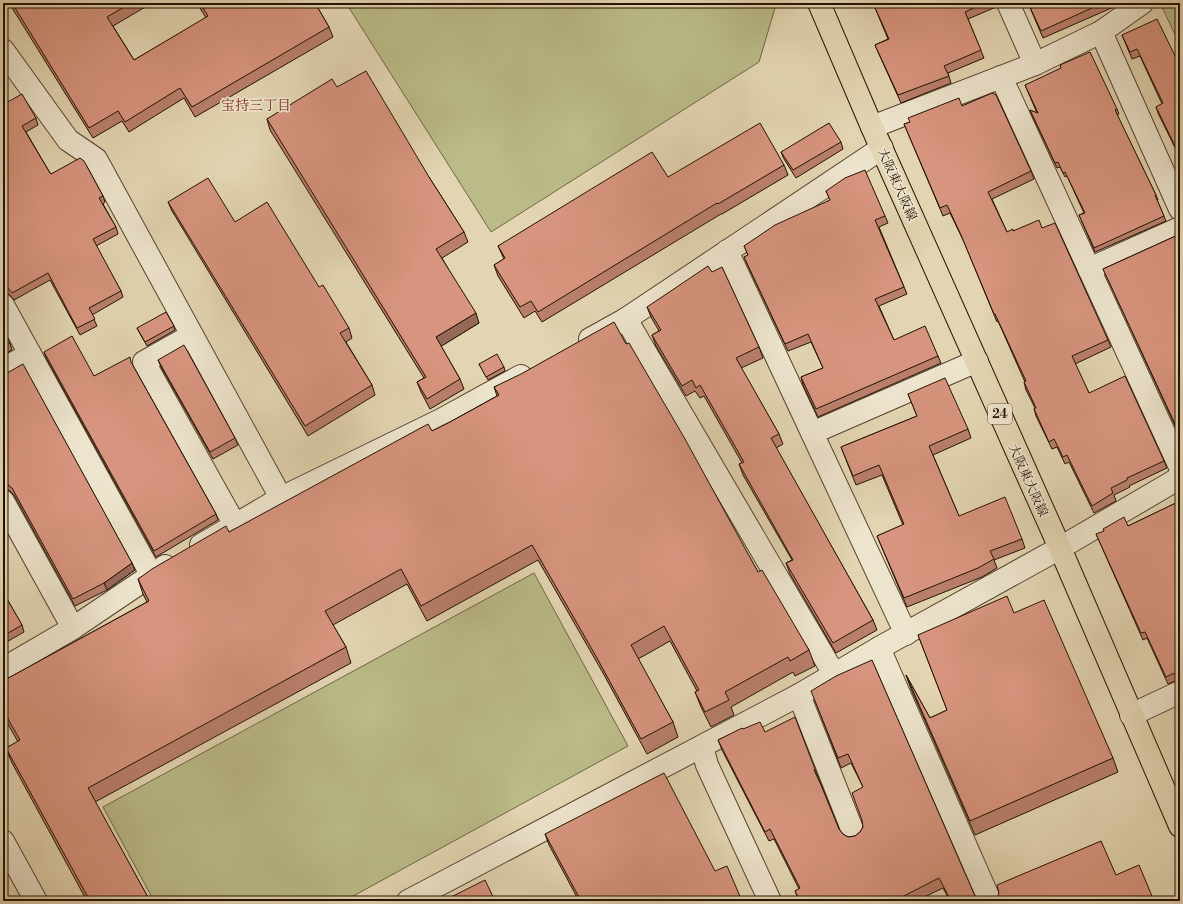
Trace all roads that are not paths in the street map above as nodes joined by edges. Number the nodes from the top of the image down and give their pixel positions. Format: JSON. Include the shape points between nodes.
{"nodes":[{"id":1,"x":819,"y":3,"type":"edge"},
{"id":2,"x":1008,"y":3,"type":"edge"},
{"id":3,"x":1142,"y":3,"type":"edge"},
{"id":4,"x":1101,"y":32,"type":"junction"},
{"id":5,"x":3,"y":50,"type":"edge"},
{"id":6,"x":1035,"y":64,"type":"junction"},
{"id":7,"x":1001,"y":77,"type":"junction"},
{"id":8,"x":872,"y":127,"type":"junction"},
{"id":9,"x":882,"y":148,"type":"junction"},
{"id":10,"x":1180,"y":209,"type":"edge"},
{"id":11,"x":1180,"y":228,"type":"edge"},
{"id":12,"x":727,"y":251,"type":"junction"},
{"id":13,"x":1089,"y":270,"type":"junction"},
{"id":14,"x":3,"y":305,"type":"edge"},
{"id":15,"x":626,"y":319,"type":"junction"},
{"id":16,"x":192,"y":335,"type":"junction"},
{"id":17,"x":571,"y":349,"type":"edge"},
{"id":18,"x":30,"y":354,"type":"junction"},
{"id":19,"x":976,"y":361,"type":"junction"},
{"id":20,"x":537,"y":368,"type":"edge"},
{"id":21,"x":3,"y":369,"type":"edge"},
{"id":22,"x":812,"y":433,"type":"junction"},
{"id":23,"x":1180,"y":467,"type":"edge"},
{"id":24,"x":1180,"y":474,"type":"edge"},
{"id":25,"x":281,"y":498,"type":"junction"},
{"id":26,"x":3,"y":501,"type":"edge"},
{"id":27,"x":235,"y":526,"type":"junction"},
{"id":28,"x":1060,"y":548,"type":"junction"},
{"id":29,"x":151,"y":574,"type":"junction"},
{"id":30,"x":73,"y":628,"type":"junction"},
{"id":31,"x":906,"y":634,"type":"junction"},
{"id":32,"x":880,"y":648,"type":"junction"},
{"id":33,"x":3,"y":669,"type":"edge"},
{"id":34,"x":834,"y":674,"type":"junction"},
{"id":35,"x":1180,"y":692,"type":"edge"},
{"id":36,"x":799,"y":695,"type":"junction"},
{"id":37,"x":1131,"y":715,"type":"junction"},
{"id":38,"x":702,"y":747,"type":"junction"},
{"id":39,"x":1180,"y":826,"type":"edge"},
{"id":40,"x":854,"y":834,"type":"dead end"},
{"id":41,"x":3,"y":841,"type":"edge"},
{"id":42,"x":36,"y":901,"type":"edge"},
{"id":43,"x":408,"y":901,"type":"edge"},
{"id":44,"x":770,"y":901,"type":"edge"},
{"id":45,"x":990,"y":901,"type":"edge"}],
"edges":[{"from":1,"to":8,"type":"main road","name":"大阪東大阪線","number":"24"},
{"from":2,"to":6,"type":"street"},
{"from":3,"to":4,"type":"street"},
{"from":4,"to":6,"type":"street"},
{"from":4,"to":10,"type":"street"},
{"from":5,"to":16,"type":"street","via":[[68,140],[96,159]]},
{"from":6,"to":7,"type":"street"},
{"from":7,"to":8,"type":"street"},
{"from":7,"to":13,"type":"street"},
{"from":8,"to":9,"type":"main road","name":"大阪東大阪線","number":"24"},
{"from":9,"to":12,"type":"street"},
{"from":9,"to":19,"type":"main road","name":"大阪東大阪線","number":"24"},
{"from":11,"to":13,"type":"street"},
{"from":12,"to":15,"type":"street"},
{"from":12,"to":22,"type":"street"},
{"from":13,"to":23,"type":"street"},
{"from":14,"to":18,"type":"street"},
{"from":15,"to":17,"type":"street"},
{"from":15,"to":34,"type":"street"},
{"from":16,"to":25,"type":"street"},
{"from":16,"to":27,"type":"street","via":[[144,362]]},
{"from":18,"to":21,"type":"street"},
{"from":18,"to":29,"type":"street"},
{"from":19,"to":22,"type":"street"},
{"from":19,"to":28,"type":"main road","name":"大阪東大阪線","number":"24"},
{"from":20,"to":25,"type":"street","via":[[441,420]]},
{"from":22,"to":31,"type":"street"},
{"from":24,"to":28,"type":"street","via":[[1176,480]]},
{"from":25,"to":27,"type":"street"},
{"from":26,"to":30,"type":"street"},
{"from":27,"to":29,"type":"street"},
{"from":28,"to":31,"type":"street"},
{"from":28,"to":37,"type":"main road","name":"大阪東大阪線","number":"24"},
{"from":29,"to":30,"type":"street"},
{"from":30,"to":33,"type":"street"},
{"from":31,"to":32,"type":"street"},
{"from":32,"to":34,"type":"street"},
{"from":32,"to":45,"type":"street"},
{"from":34,"to":36,"type":"street"},
{"from":35,"to":37,"type":"street"},
{"from":36,"to":38,"type":"street"},
{"from":36,"to":40,"type":"street"},
{"from":37,"to":39,"type":"main road","name":"大阪東大阪線","number":"24"},
{"from":38,"to":43,"type":"street"},
{"from":38,"to":44,"type":"street"},
{"from":41,"to":42,"type":"street"}]}
